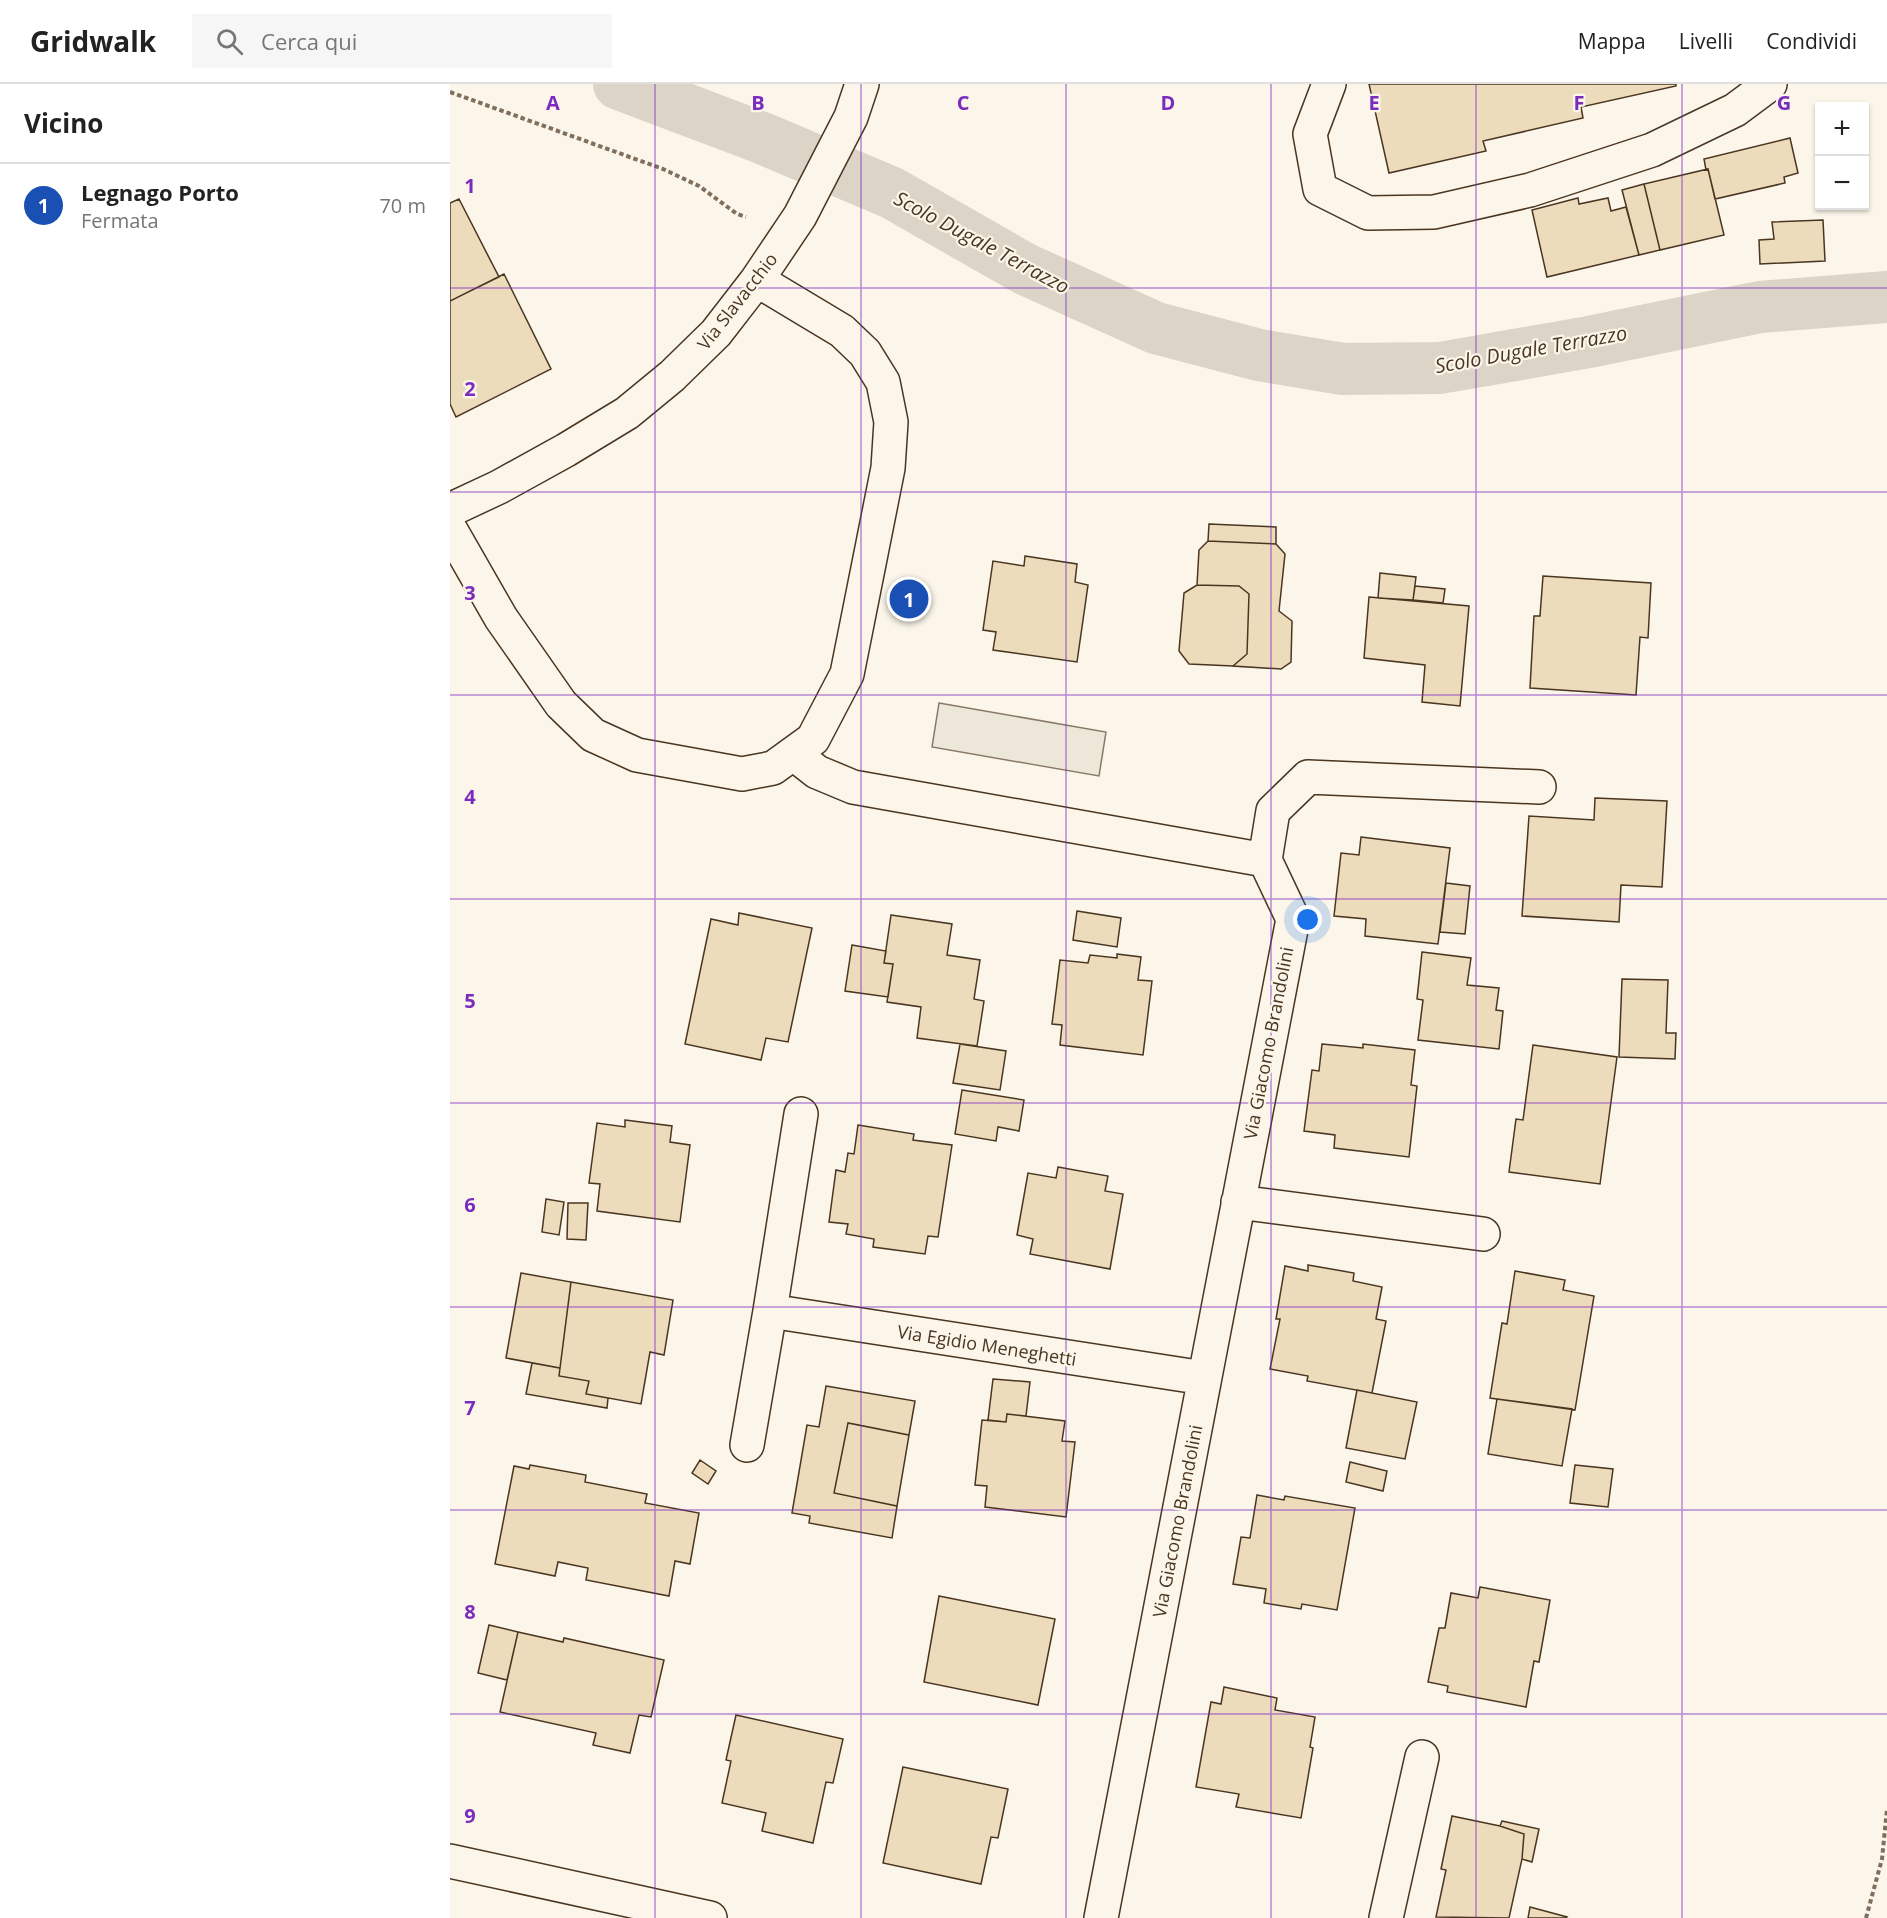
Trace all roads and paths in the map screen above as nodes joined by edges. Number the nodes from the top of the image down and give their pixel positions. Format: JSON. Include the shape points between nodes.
{"nodes":[{"id":1,"x":862,"y":84,"type":"edge"},
{"id":2,"x":1329,"y":84,"type":"edge"},
{"id":3,"x":1770,"y":84,"type":"edge"},
{"id":4,"x":450,"y":92,"type":"edge"},
{"id":5,"x":752,"y":218,"type":"dead end"},
{"id":6,"x":757,"y":280,"type":"junction"},
{"id":7,"x":450,"y":510,"type":"edge"},
{"id":8,"x":450,"y":529,"type":"edge"},
{"id":9,"x":794,"y":754,"type":"junction"},
{"id":10,"x":1539,"y":787,"type":"dead end"},
{"id":11,"x":1265,"y":860,"type":"junction"},
{"id":12,"x":801,"y":1114,"type":"dead end"},
{"id":13,"x":1238,"y":1202,"type":"junction"},
{"id":14,"x":1483,"y":1234,"type":"dead end"},
{"id":15,"x":770,"y":1311,"type":"junction"},
{"id":16,"x":1204,"y":1378,"type":"junction"},
{"id":17,"x":747,"y":1445,"type":"dead end"},
{"id":18,"x":1422,"y":1757,"type":"dead end"},
{"id":19,"x":1887,"y":1809,"type":"edge"},
{"id":20,"x":450,"y":1861,"type":"edge"},
{"id":21,"x":710,"y":1918,"type":"edge"},
{"id":22,"x":1101,"y":1918,"type":"edge"},
{"id":23,"x":1386,"y":1918,"type":"edge"},
{"id":24,"x":1866,"y":1918,"type":"edge"}],
"edges":[{"from":1,"to":6,"type":"street","name":"Via Slavacchio","via":[[850,117],[800,216]]},
{"from":2,"to":3,"type":"street","via":[[1310,134],[1320,189],[1368,213],[1434,212],[1530,190],[1652,150],[1735,110]]},
{"from":4,"to":5,"type":"path","via":[[663,169],[699,186],[737,214]]},
{"from":6,"to":7,"type":"street","name":"Via Slavacchio","via":[[709,340],[627,413],[509,482]]},
{"from":6,"to":9,"type":"street","via":[[842,331],[865,353],[882,382],[891,422],[888,468],[847,675],[813,739]]},
{"from":8,"to":9,"type":"street","via":[[501,618],[561,704],[592,735],[637,755],[742,774],[773,768]]},
{"from":9,"to":11,"type":"street","via":[[817,772],[853,787]]},
{"from":10,"to":11,"type":"street","via":[[1308,777],[1273,810]]},
{"from":11,"to":13,"type":"street","name":"Via Giacomo Brandolini","via":[[1293,919]]},
{"from":12,"to":15,"type":"street"},
{"from":13,"to":14,"type":"street"},
{"from":13,"to":16,"type":"street","name":"Via Giacomo Brandolini"},
{"from":15,"to":16,"type":"street","name":"Via Egidio Meneghetti"},
{"from":15,"to":17,"type":"street"},
{"from":16,"to":22,"type":"street","name":"Via Giacomo Brandolini"},
{"from":18,"to":23,"type":"street"},
{"from":19,"to":24,"type":"path","via":[[1882,1859]]},
{"from":20,"to":21,"type":"street"}]}
